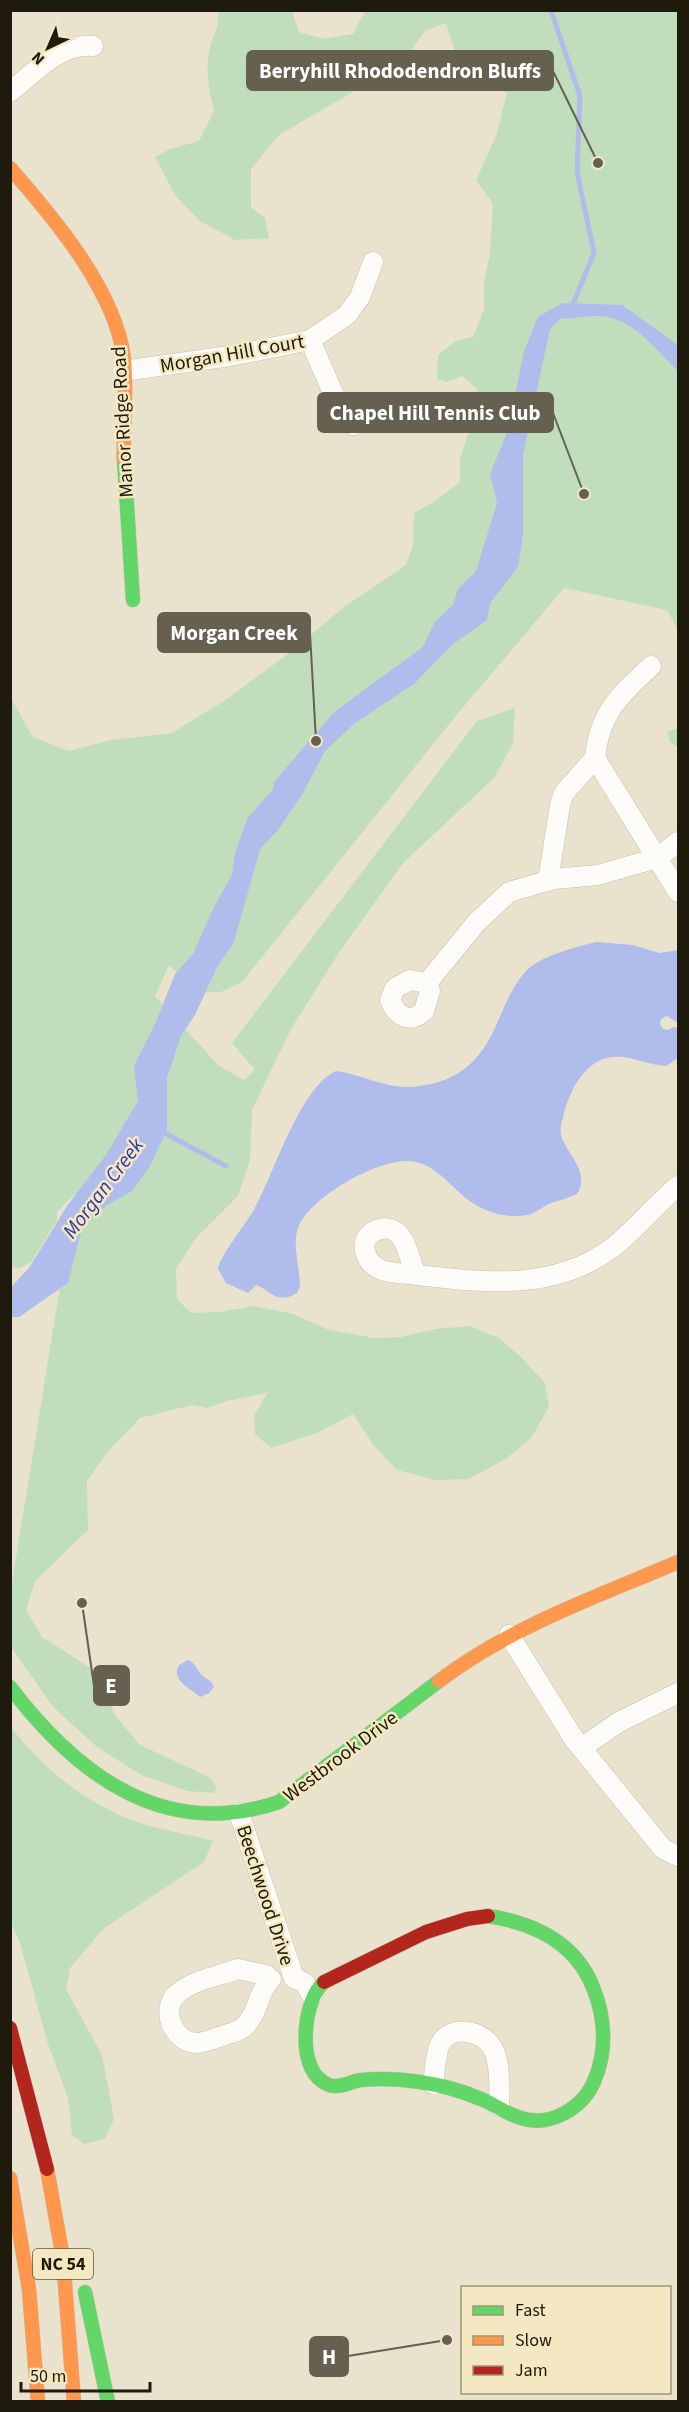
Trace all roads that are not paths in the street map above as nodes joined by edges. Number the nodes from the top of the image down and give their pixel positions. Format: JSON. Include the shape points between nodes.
{"nodes":[{"id":1,"x":93,"y":46,"type":"dead end"},
{"id":2,"x":10,"y":92,"type":"edge"},
{"id":3,"x":10,"y":168,"type":"edge"},
{"id":4,"x":374,"y":262,"type":"dead end"},
{"id":5,"x":310,"y":340,"type":"junction"},
{"id":6,"x":123,"y":371,"type":"junction"},
{"id":7,"x":353,"y":425,"type":"dead end"},
{"id":8,"x":133,"y":600,"type":"dead end"},
{"id":9,"x":651,"y":666,"type":"dead end"},
{"id":10,"x":595,"y":758,"type":"junction"},
{"id":11,"x":678,"y":842,"type":"edge"},
{"id":12,"x":657,"y":858,"type":"junction"},
{"id":13,"x":548,"y":881,"type":"junction"},
{"id":14,"x":678,"y":892,"type":"edge"},
{"id":15,"x":427,"y":983,"type":"dead end"},
{"id":16,"x":678,"y":1186,"type":"edge"},
{"id":17,"x":416,"y":1274,"type":"dead end"},
{"id":18,"x":678,"y":1562,"type":"edge"},
{"id":19,"x":509,"y":1635,"type":"junction"},
{"id":20,"x":10,"y":1687,"type":"edge"},
{"id":21,"x":678,"y":1693,"type":"edge"},
{"id":22,"x":581,"y":1748,"type":"junction"},
{"id":23,"x":238,"y":1813,"type":"junction"},
{"id":24,"x":678,"y":1856,"type":"edge"},
{"id":25,"x":294,"y":1978,"type":"junction"},
{"id":26,"x":271,"y":1979,"type":"junction"},
{"id":27,"x":312,"y":1996,"type":"junction"},
{"id":28,"x":10,"y":2028,"type":"edge"},
{"id":29,"x":433,"y":2084,"type":"junction"},
{"id":30,"x":499,"y":2106,"type":"junction"},
{"id":31,"x":38,"y":2128,"type":"junction"},
{"id":32,"x":10,"y":2178,"type":"edge"},
{"id":33,"x":66,"y":2196,"type":"dead end"},
{"id":34,"x":81,"y":2274,"type":"dead end"},
{"id":35,"x":38,"y":2402,"type":"edge"},
{"id":36,"x":74,"y":2402,"type":"edge"},
{"id":37,"x":108,"y":2402,"type":"edge"}],
"edges":[{"from":1,"to":2,"type":"street","via":[[73,46],[60,53]]},
{"from":3,"to":6,"type":"main road","name":"Manor Ridge Road","via":[[56,220],[86,263],[112,321],[122,351]]},
{"from":4,"to":5,"type":"street","name":"Morgan Hill Court","via":[[360,297],[347,315]]},
{"from":5,"to":6,"type":"street","name":"Morgan Hill Court"},
{"from":5,"to":7,"type":"street","via":[[333,393]]},
{"from":6,"to":8,"type":"main road","name":"Manor Ridge Road"},
{"from":9,"to":10,"type":"street","via":[[610,708],[599,730]]},
{"from":10,"to":12,"type":"street"},
{"from":10,"to":13,"type":"street","via":[[564,793]]},
{"from":11,"to":12,"type":"street"},
{"from":12,"to":13,"type":"street","via":[[598,875]]},
{"from":12,"to":14,"type":"street"},
{"from":13,"to":15,"type":"street","via":[[509,892],[476,923]]},
{"from":16,"to":17,"type":"street","via":[[612,1248],[567,1272],[542,1279],[468,1282]]},
{"from":18,"to":19,"type":"main road","name":"Westbrook Drive"},
{"from":19,"to":22,"type":"street"},
{"from":19,"to":23,"type":"main road","name":"Westbrook Drive","via":[[468,1659],[279,1802]]},
{"from":20,"to":23,"type":"main road","name":"Westbrook Drive","via":[[44,1728],[116,1786],[146,1802],[193,1814]]},
{"from":21,"to":22,"type":"street","via":[[620,1722]]},
{"from":22,"to":24,"type":"street","via":[[663,1849]]},
{"from":23,"to":25,"type":"street","name":"Beechwood Drive"},
{"from":25,"to":26,"type":"street","name":"Beechwood Drive","via":[[278,1973]]},
{"from":25,"to":27,"type":"street","name":"Beechwood Drive","via":[[305,1983]]},
{"from":26,"to":26,"type":"street","name":"Beechwood Drive","via":[[238,1969],[186,1988],[170,2006],[174,2031],[196,2043],[242,2029]]},
{"from":27,"to":29,"type":"main road","via":[[306,2060],[319,2079],[333,2086],[380,2079]]},
{"from":27,"to":30,"type":"main road","via":[[328,1979],[444,1924],[488,1916],[512,1919],[546,1933],[566,1947],[591,1980],[603,2023],[602,2060],[587,2095],[570,2111],[554,2118],[527,2119]]},
{"from":28,"to":31,"type":"main road","number":"NC 54"},
{"from":29,"to":30,"type":"main road"},
{"from":29,"to":30,"type":"street","via":[[440,2045],[450,2034],[479,2034],[497,2057]]},
{"from":31,"to":33,"type":"main road","via":[[56,2151]]},
{"from":31,"to":36,"type":"main road","number":"NC 54","via":[[60,2237]]},
{"from":32,"to":35,"type":"main road","number":"NC 54","via":[[28,2280]]},
{"from":34,"to":37,"type":"main road"}]}
